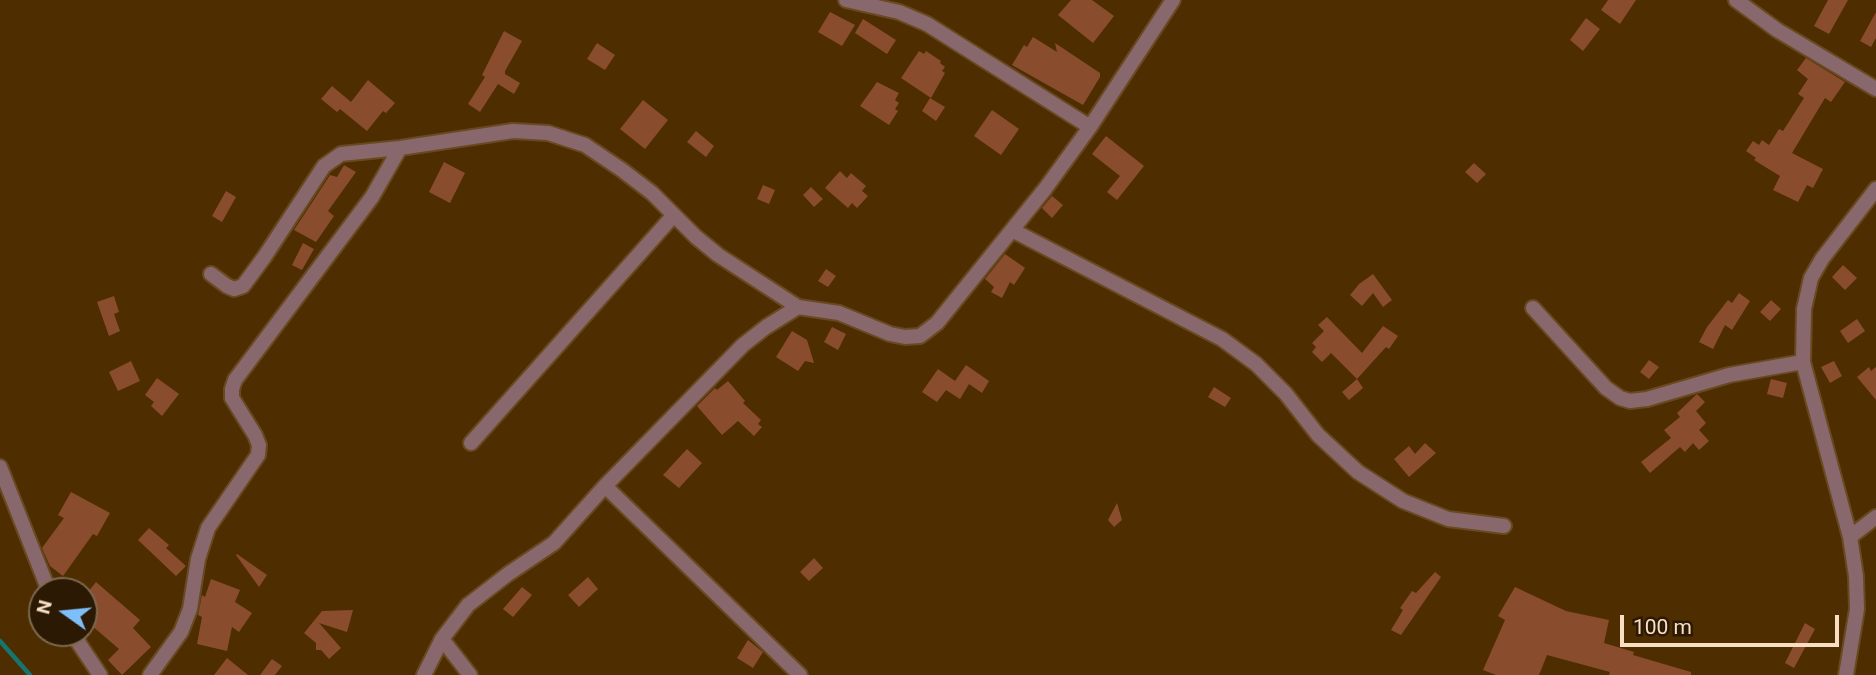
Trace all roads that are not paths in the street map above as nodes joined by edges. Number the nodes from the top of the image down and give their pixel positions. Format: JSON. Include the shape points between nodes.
{"nodes":[{"id":1,"x":846,"y":0,"type":"edge"},
{"id":2,"x":1173,"y":0,"type":"edge"},
{"id":3,"x":1736,"y":0,"type":"edge"},
{"id":4,"x":1876,"y":89,"type":"edge"},
{"id":5,"x":1090,"y":127,"type":"junction"},
{"id":6,"x":400,"y":148,"type":"junction"},
{"id":7,"x":1876,"y":189,"type":"edge"},
{"id":8,"x":673,"y":216,"type":"junction"},
{"id":9,"x":1012,"y":230,"type":"junction"},
{"id":10,"x":211,"y":274,"type":"dead end"},
{"id":11,"x":798,"y":307,"type":"junction"},
{"id":12,"x":1532,"y":308,"type":"dead end"},
{"id":13,"x":1803,"y":362,"type":"junction"},
{"id":14,"x":471,"y":443,"type":"dead end"},
{"id":15,"x":0,"y":467,"type":"edge"},
{"id":16,"x":604,"y":486,"type":"junction"},
{"id":17,"x":1876,"y":517,"type":"edge"},
{"id":18,"x":1504,"y":526,"type":"dead end"},
{"id":19,"x":1850,"y":537,"type":"junction"},
{"id":20,"x":43,"y":577,"type":"edge"},
{"id":21,"x":442,"y":639,"type":"junction"},
{"id":22,"x":81,"y":647,"type":"edge"},
{"id":23,"x":100,"y":675,"type":"edge"},
{"id":24,"x":150,"y":675,"type":"edge"},
{"id":25,"x":424,"y":675,"type":"edge"},
{"id":26,"x":470,"y":675,"type":"edge"},
{"id":27,"x":800,"y":675,"type":"edge"},
{"id":28,"x":1846,"y":675,"type":"edge"}],
"edges":[{"from":1,"to":5,"type":"street","via":[[899,12],[927,24]]},
{"from":2,"to":5,"type":"street"},
{"from":3,"to":4,"type":"street"},
{"from":5,"to":9,"type":"street"},
{"from":6,"to":8,"type":"street","via":[[493,133],[548,133],[585,145],[652,193]]},
{"from":6,"to":10,"type":"street","via":[[332,158],[243,286],[234,289]]},
{"from":6,"to":24,"type":"street","via":[[372,197],[235,380],[232,398],[255,435],[258,455],[208,528],[181,632]]},
{"from":7,"to":13,"type":"street","via":[[1811,278],[1804,309]]},
{"from":8,"to":11,"type":"street","via":[[718,255]]},
{"from":8,"to":14,"type":"street"},
{"from":9,"to":11,"type":"street","via":[[937,323],[920,335],[890,334],[839,313]]},
{"from":9,"to":18,"type":"street","via":[[1222,339],[1256,364],[1318,435],[1358,472],[1403,501],[1448,519]]},
{"from":11,"to":16,"type":"street","via":[[743,345]]},
{"from":12,"to":13,"type":"street","via":[[1606,388],[1630,401],[1729,375]]},
{"from":13,"to":19,"type":"street"},
{"from":15,"to":20,"type":"street"},
{"from":16,"to":21,"type":"street","via":[[554,544],[468,605]]},
{"from":16,"to":27,"type":"street"},
{"from":17,"to":19,"type":"street"},
{"from":19,"to":28,"type":"street","via":[[1857,609]]},
{"from":21,"to":25,"type":"street"},
{"from":21,"to":26,"type":"street"},
{"from":22,"to":23,"type":"street"}]}
